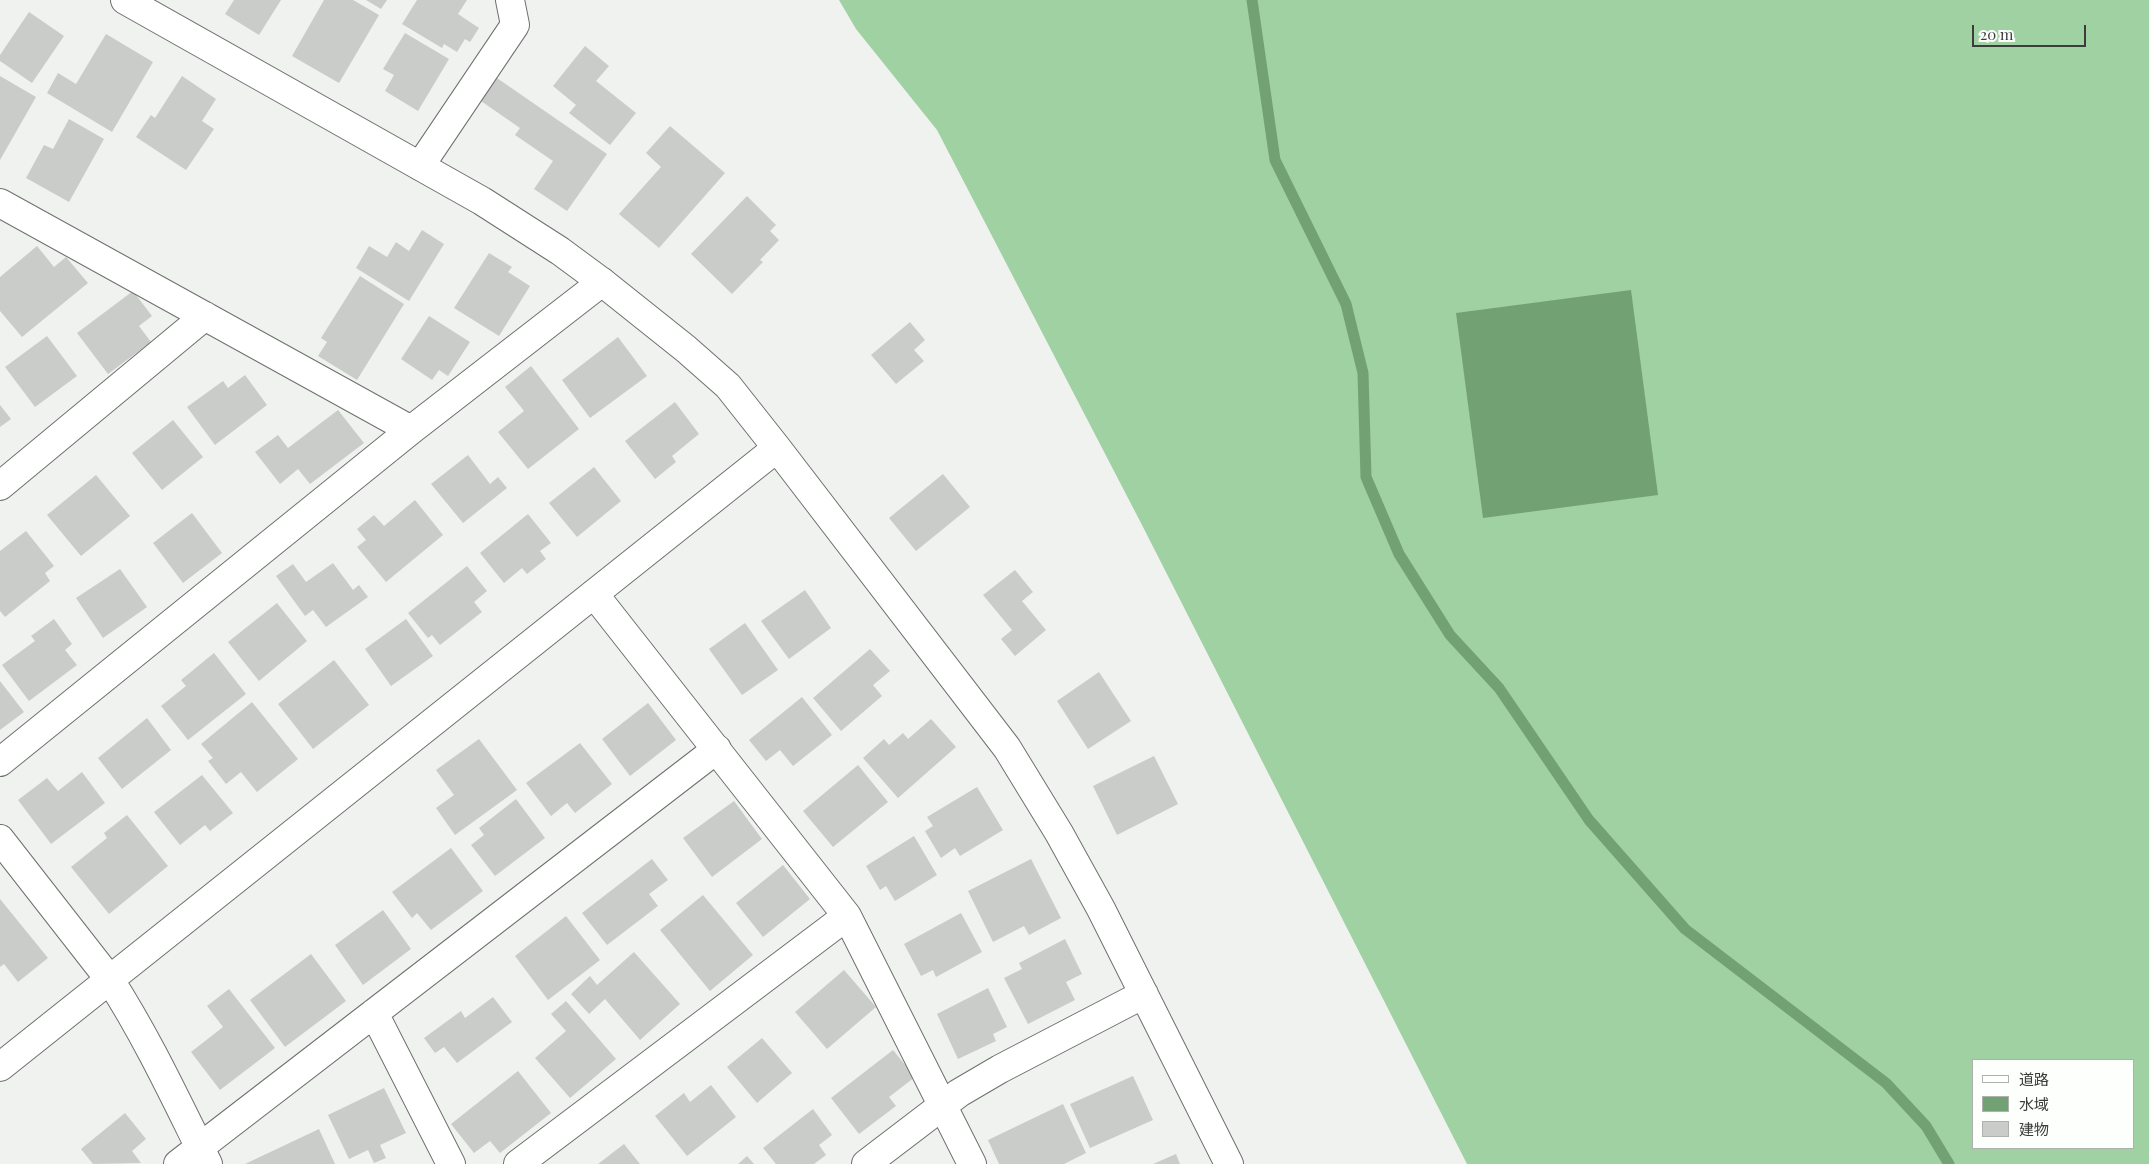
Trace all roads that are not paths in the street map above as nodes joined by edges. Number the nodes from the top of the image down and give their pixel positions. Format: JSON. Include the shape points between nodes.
{"nodes":[{"id":1,"x":125,"y":0,"type":"edge"},
{"id":2,"x":510,"y":0,"type":"edge"},
{"id":3,"x":420,"y":166,"type":"junction"},
{"id":4,"x":4,"y":211,"type":"edge"},
{"id":5,"x":602,"y":282,"type":"junction"},
{"id":6,"x":205,"y":316,"type":"junction"},
{"id":7,"x":411,"y":430,"type":"junction"},
{"id":8,"x":777,"y":448,"type":"junction"},
{"id":9,"x":0,"y":486,"type":"edge"},
{"id":10,"x":594,"y":594,"type":"junction"},
{"id":11,"x":718,"y":749,"type":"junction"},
{"id":12,"x":0,"y":762,"type":"edge"},
{"id":13,"x":0,"y":840,"type":"edge"},
{"id":14,"x":847,"y":916,"type":"junction"},
{"id":15,"x":110,"y":980,"type":"junction"},
{"id":16,"x":1144,"y":994,"type":"junction"},
{"id":17,"x":374,"y":1013,"type":"junction"},
{"id":18,"x":0,"y":1067,"type":"edge"},
{"id":19,"x":942,"y":1105,"type":"junction"},
{"id":20,"x":204,"y":1155,"type":"edge"},
{"id":21,"x":178,"y":1164,"type":"edge"},
{"id":22,"x":451,"y":1164,"type":"edge"},
{"id":23,"x":518,"y":1164,"type":"edge"},
{"id":24,"x":866,"y":1164,"type":"edge"},
{"id":25,"x":972,"y":1164,"type":"edge"},
{"id":26,"x":1229,"y":1164,"type":"edge"}],
"edges":[{"from":1,"to":3,"type":"street"},
{"from":2,"to":3,"type":"street","via":[[514,25]]},
{"from":3,"to":5,"type":"street","via":[[482,201]]},
{"from":4,"to":6,"type":"street"},
{"from":5,"to":7,"type":"street"},
{"from":5,"to":8,"type":"street","via":[[728,386]]},
{"from":6,"to":7,"type":"street"},
{"from":6,"to":9,"type":"street"},
{"from":7,"to":12,"type":"street"},
{"from":8,"to":10,"type":"street"},
{"from":8,"to":16,"type":"street","via":[[1007,748],[1059,833]]},
{"from":10,"to":11,"type":"street"},
{"from":10,"to":15,"type":"street"},
{"from":11,"to":14,"type":"street"},
{"from":11,"to":17,"type":"street"},
{"from":13,"to":15,"type":"street"},
{"from":14,"to":19,"type":"street"},
{"from":14,"to":23,"type":"street"},
{"from":15,"to":18,"type":"street"},
{"from":15,"to":20,"type":"street","via":[[138,1026]]},
{"from":16,"to":19,"type":"street","via":[[1000,1069]]},
{"from":16,"to":26,"type":"street"},
{"from":17,"to":20,"type":"street"},
{"from":17,"to":22,"type":"street"},
{"from":19,"to":24,"type":"street"},
{"from":19,"to":25,"type":"street"},
{"from":20,"to":21,"type":"street"}]}
